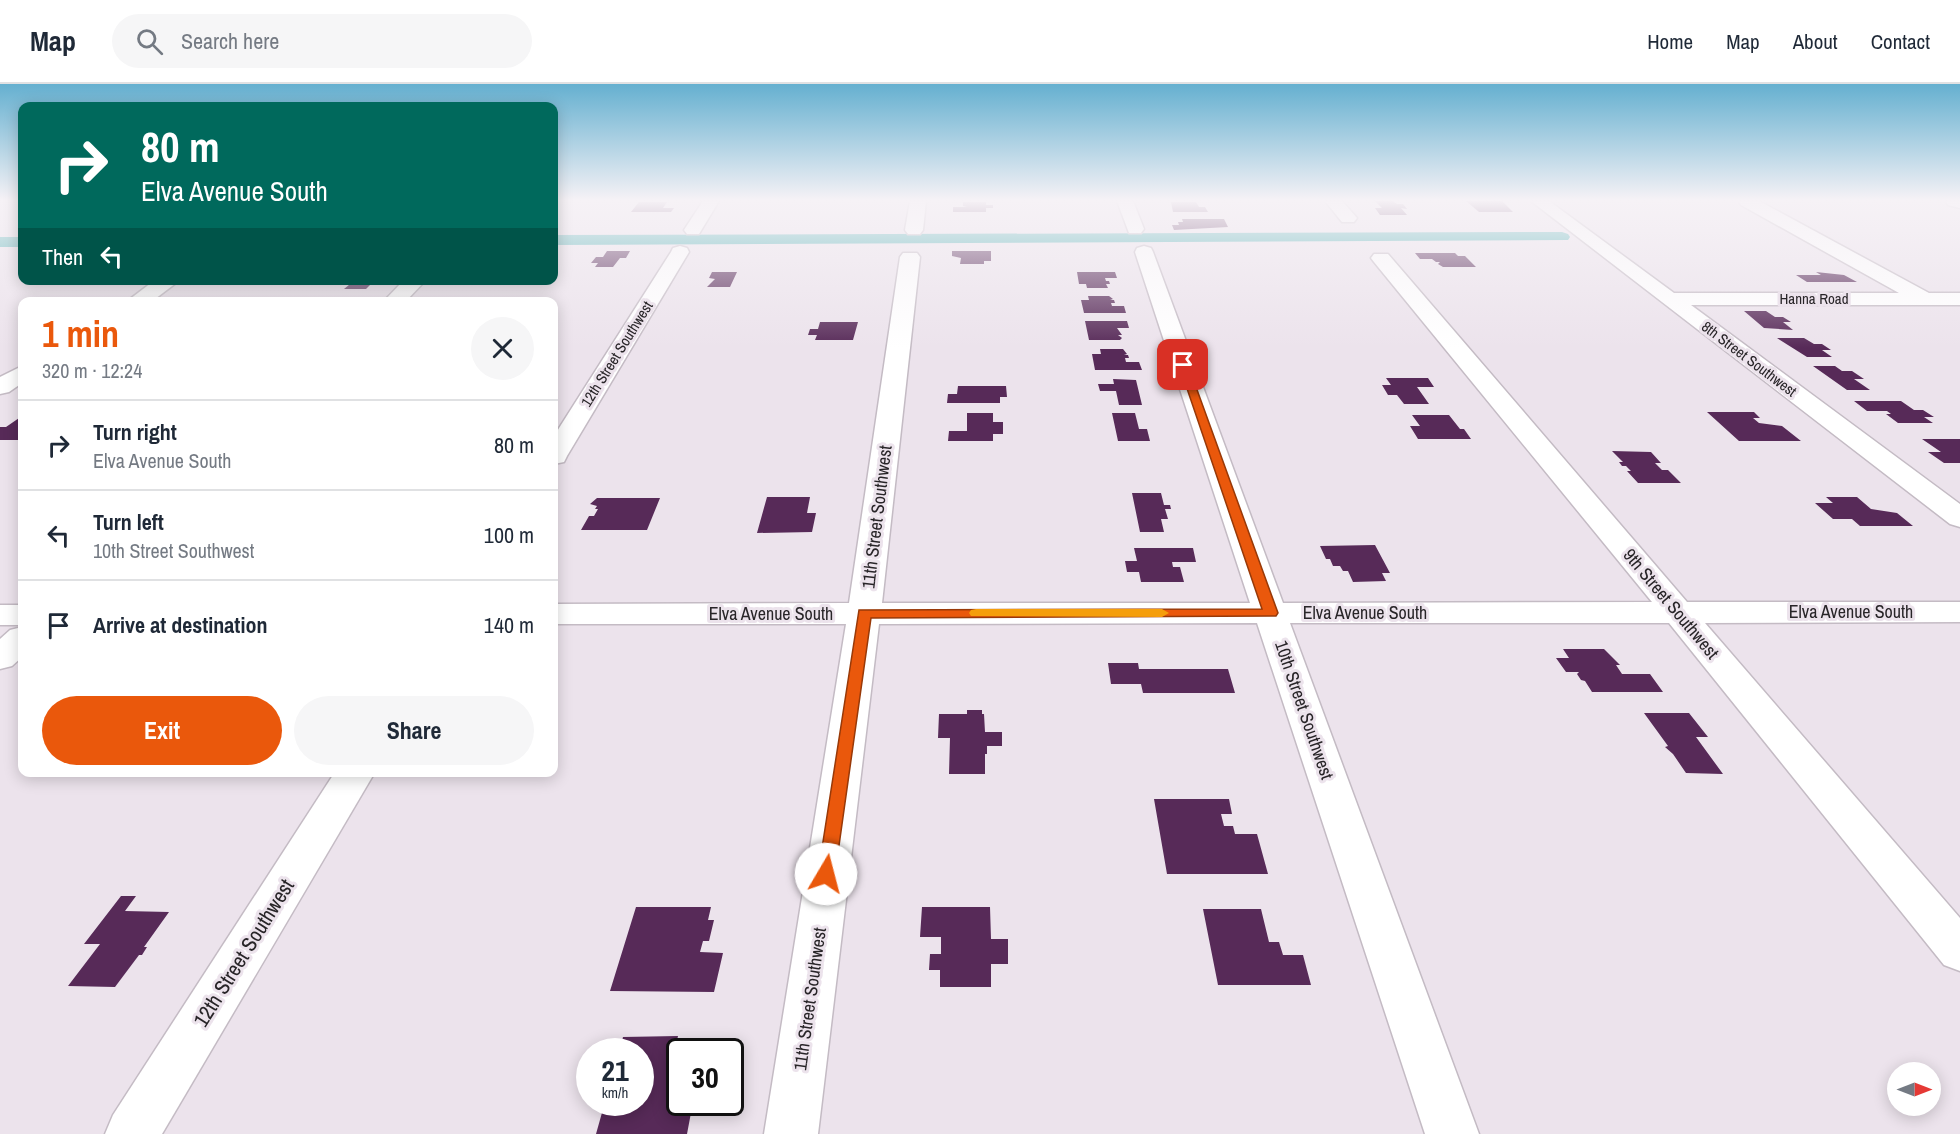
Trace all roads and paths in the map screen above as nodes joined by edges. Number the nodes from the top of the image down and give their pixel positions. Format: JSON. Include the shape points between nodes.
{"nodes":[{"id":1,"x":911,"y":250,"type":"edge"},
{"id":2,"x":1142,"y":250,"type":"edge"},
{"id":3,"x":1604,"y":250,"type":"edge"},
{"id":4,"x":1836,"y":250,"type":"edge"},
{"id":5,"x":680,"y":252,"type":"dead end"},
{"id":6,"x":1381,"y":258,"type":"dead end"},
{"id":7,"x":162,"y":285,"type":"edge"},
{"id":8,"x":411,"y":285,"type":"edge"},
{"id":9,"x":144,"y":297,"type":"edge"},
{"id":10,"x":398,"y":297,"type":"edge"},
{"id":11,"x":1669,"y":299,"type":"junction"},
{"id":12,"x":1924,"y":299,"type":"junction"},
{"id":13,"x":1960,"y":299,"type":"edge"},
{"id":14,"x":1960,"y":318,"type":"edge"},
{"id":15,"x":18,"y":376,"type":"edge"},
{"id":16,"x":0,"y":387,"type":"edge"},
{"id":17,"x":558,"y":450,"type":"edge"},
{"id":18,"x":1960,"y":518,"type":"edge"},
{"id":19,"x":1680,"y":612,"type":"junction"},
{"id":20,"x":1960,"y":612,"type":"edge"},
{"id":21,"x":1271,"y":613,"type":"junction"},
{"id":22,"x":558,"y":614,"type":"edge"},
{"id":23,"x":864,"y":614,"type":"junction"},
{"id":24,"x":0,"y":615,"type":"edge"},
{"id":25,"x":18,"y":615,"type":"edge"},
{"id":26,"x":18,"y":642,"type":"edge"},
{"id":27,"x":0,"y":658,"type":"edge"},
{"id":28,"x":353,"y":777,"type":"edge"},
{"id":29,"x":1960,"y":951,"type":"edge"},
{"id":30,"x":132,"y":1134,"type":"edge"},
{"id":31,"x":791,"y":1134,"type":"edge"},
{"id":32,"x":1452,"y":1134,"type":"edge"}],
"edges":[{"from":1,"to":23,"type":"street","name":"11th Street Southwest"},
{"from":2,"to":21,"type":"street","name":"10th Street Southwest"},
{"from":3,"to":11,"type":"street","name":"8th Street Southwest"},
{"from":4,"to":12,"type":"street"},
{"from":5,"to":17,"type":"street","name":"12th Street Southwest"},
{"from":6,"to":19,"type":"street","name":"9th Street Southwest"},
{"from":7,"to":9,"type":"street"},
{"from":8,"to":10,"type":"street"},
{"from":11,"to":12,"type":"street","name":"Hanna Road"},
{"from":11,"to":18,"type":"street","name":"8th Street Southwest"},
{"from":12,"to":13,"type":"street","name":"Hanna Road"},
{"from":12,"to":14,"type":"street"},
{"from":15,"to":16,"type":"street"},
{"from":19,"to":20,"type":"street","name":"Elva Avenue South"},
{"from":19,"to":21,"type":"street","name":"Elva Avenue South"},
{"from":19,"to":29,"type":"street","name":"9th Street Southwest"},
{"from":21,"to":23,"type":"street","name":"Elva Avenue South"},
{"from":21,"to":32,"type":"street","name":"10th Street Southwest"},
{"from":22,"to":23,"type":"street","name":"Elva Avenue South"},
{"from":23,"to":31,"type":"street","name":"11th Street Southwest"},
{"from":24,"to":25,"type":"street"},
{"from":26,"to":27,"type":"street"},
{"from":28,"to":30,"type":"street","name":"12th Street Southwest"}]}
